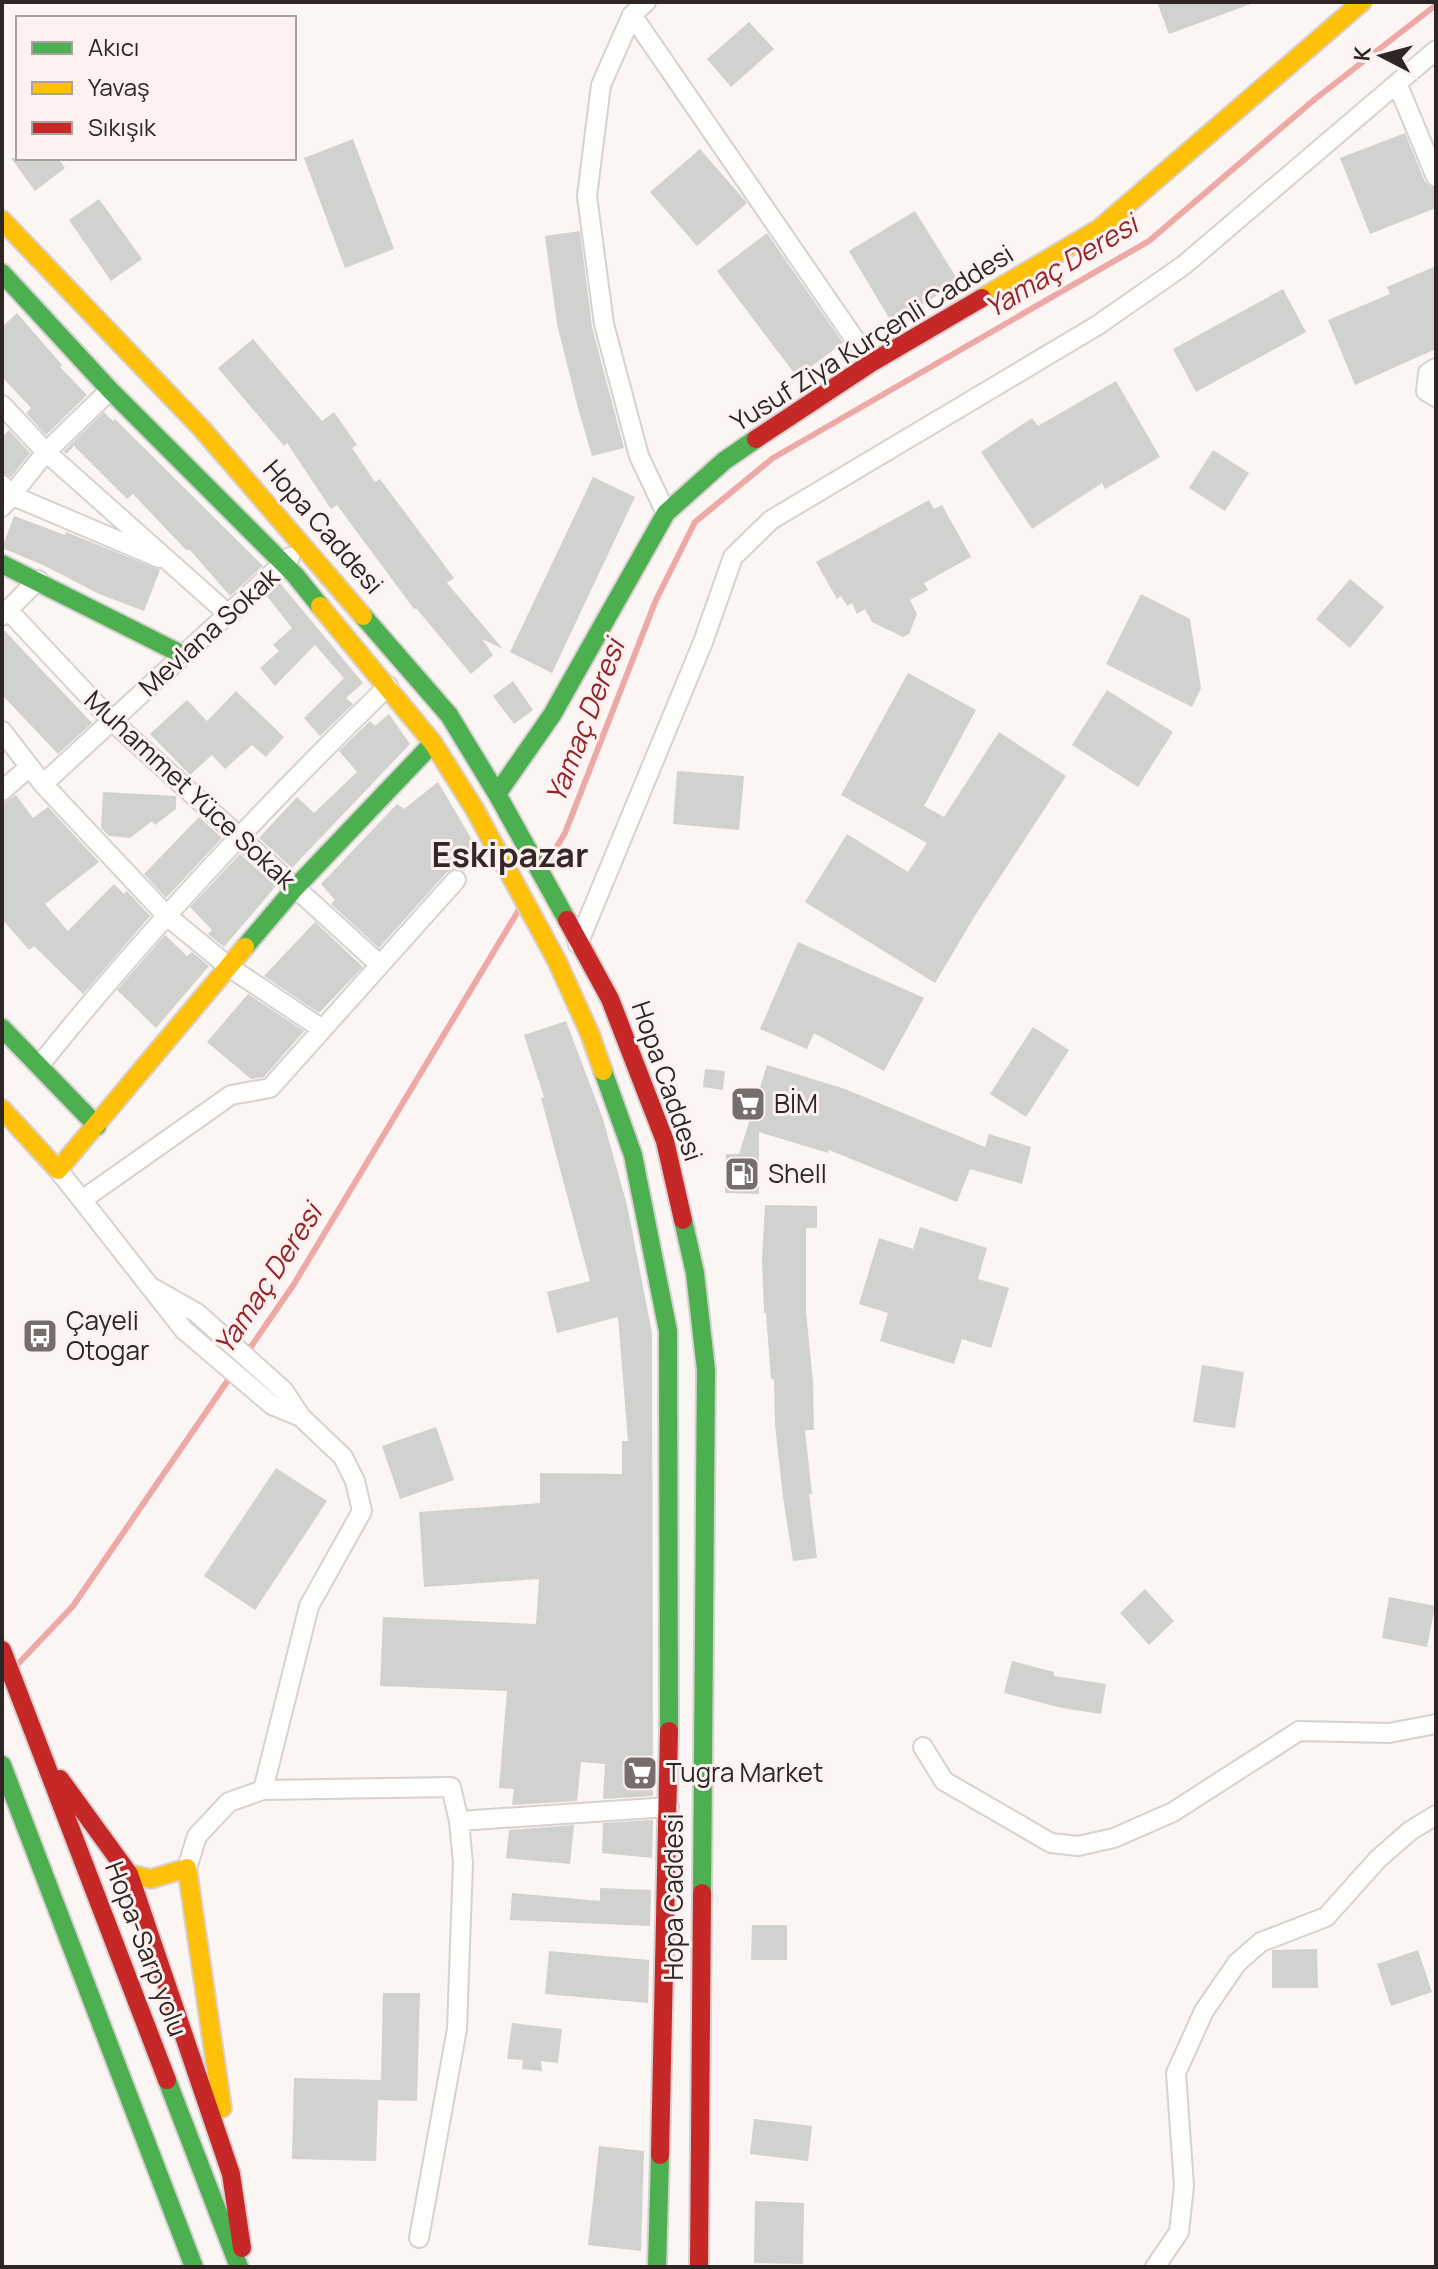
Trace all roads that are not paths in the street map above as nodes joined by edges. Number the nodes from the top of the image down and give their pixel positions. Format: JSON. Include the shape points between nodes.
{"nodes":[{"id":1,"x":1362,"y":2,"type":"edge"},
{"id":2,"x":639,"y":8,"type":"edge"},
{"id":3,"x":1436,"y":50,"type":"edge"},
{"id":4,"x":1397,"y":83,"type":"junction"},
{"id":5,"x":1436,"y":177,"type":"edge"},
{"id":6,"x":2,"y":220,"type":"edge"},
{"id":7,"x":2,"y":273,"type":"edge"},
{"id":8,"x":871,"y":363,"type":"junction"},
{"id":9,"x":1436,"y":368,"type":"edge"},
{"id":10,"x":110,"y":390,"type":"junction"},
{"id":11,"x":1436,"y":397,"type":"edge"},
{"id":12,"x":2,"y":405,"type":"edge"},
{"id":13,"x":46,"y":452,"type":"junction"},
{"id":14,"x":5,"y":496,"type":"edge"},
{"id":15,"x":666,"y":513,"type":"junction"},
{"id":16,"x":302,"y":543,"type":"junction"},
{"id":17,"x":2,"y":564,"type":"edge"},
{"id":18,"x":174,"y":564,"type":"junction"},
{"id":19,"x":283,"y":564,"type":"junction"},
{"id":20,"x":38,"y":580,"type":"junction"},
{"id":21,"x":5,"y":613,"type":"edge"},
{"id":22,"x":228,"y":614,"type":"junction"},
{"id":23,"x":183,"y":655,"type":"junction"},
{"id":24,"x":388,"y":686,"type":"junction"},
{"id":25,"x":111,"y":720,"type":"junction"},
{"id":26,"x":2,"y":731,"type":"edge"},
{"id":27,"x":433,"y":743,"type":"junction"},
{"id":28,"x":29,"y":767,"type":"junction"},
{"id":29,"x":43,"y":784,"type":"junction"},
{"id":30,"x":2,"y":791,"type":"edge"},
{"id":31,"x":497,"y":794,"type":"junction"},
{"id":32,"x":238,"y":836,"type":"junction"},
{"id":33,"x":456,"y":880,"type":"dead end"},
{"id":34,"x":295,"y":888,"type":"junction"},
{"id":35,"x":166,"y":915,"type":"junction"},
{"id":36,"x":578,"y":944,"type":"junction"},
{"id":37,"x":379,"y":964,"type":"junction"},
{"id":38,"x":229,"y":967,"type":"junction"},
{"id":39,"x":2,"y":1028,"type":"edge"},
{"id":40,"x":322,"y":1029,"type":"junction"},
{"id":41,"x":39,"y":1066,"type":"junction"},
{"id":42,"x":2,"y":1109,"type":"edge"},
{"id":43,"x":97,"y":1126,"type":"junction"},
{"id":44,"x":58,"y":1170,"type":"junction"},
{"id":45,"x":82,"y":1200,"type":"junction"},
{"id":46,"x":153,"y":1288,"type":"junction"},
{"id":47,"x":278,"y":1398,"type":"junction"},
{"id":48,"x":2,"y":1650,"type":"edge"},
{"id":49,"x":1436,"y":1724,"type":"edge"},
{"id":50,"x":923,"y":1747,"type":"dead end"},
{"id":51,"x":43,"y":1755,"type":"junction"},
{"id":52,"x":2,"y":1765,"type":"edge"},
{"id":53,"x":263,"y":1790,"type":"junction"},
{"id":54,"x":669,"y":1807,"type":"junction"},
{"id":55,"x":1436,"y":1815,"type":"edge"},
{"id":56,"x":459,"y":1821,"type":"junction"},
{"id":57,"x":187,"y":1868,"type":"junction"},
{"id":58,"x":129,"y":1874,"type":"junction"},
{"id":59,"x":231,"y":2174,"type":"junction"},
{"id":60,"x":419,"y":2238,"type":"dead end"},
{"id":61,"x":194,"y":2267,"type":"edge"},
{"id":62,"x":239,"y":2267,"type":"edge"},
{"id":63,"x":245,"y":2267,"type":"edge"},
{"id":64,"x":657,"y":2267,"type":"edge"},
{"id":65,"x":699,"y":2267,"type":"edge"},
{"id":66,"x":1155,"y":2267,"type":"edge"}],
"edges":[{"from":1,"to":8,"type":"main road","name":"Yusuf Ziya Kurçenli Caddesi","via":[[1099,229]]},
{"from":2,"to":8,"type":"street"},
{"from":2,"to":15,"type":"street","via":[[601,85],[587,196],[604,324],[639,456]]},
{"from":3,"to":4,"type":"street"},
{"from":4,"to":5,"type":"street"},
{"from":4,"to":36,"type":"street","via":[[1184,265],[1098,325],[771,520],[733,557]]},
{"from":6,"to":16,"type":"main road","name":"Hopa Caddesi","via":[[202,429]]},
{"from":7,"to":10,"type":"main road","name":"Hopa Caddesi"},
{"from":8,"to":15,"type":"main road","name":"Yusuf Ziya Kurçenli Caddesi","via":[[724,461]]},
{"from":9,"to":11,"type":"street","via":[[1428,373],[1426,391]]},
{"from":10,"to":13,"type":"street"},
{"from":10,"to":19,"type":"main road","name":"Hopa Caddesi"},
{"from":12,"to":13,"type":"street"},
{"from":13,"to":14,"type":"street"},
{"from":13,"to":18,"type":"street"},
{"from":14,"to":18,"type":"street"},
{"from":15,"to":31,"type":"main road","name":"Yusuf Ziya Kurçenli Caddesi","via":[[552,715]]},
{"from":16,"to":19,"type":"street","name":"Mevlana Sokak"},
{"from":16,"to":31,"type":"main road","name":"Hopa Caddesi","via":[[449,715]]},
{"from":17,"to":20,"type":"main road"},
{"from":18,"to":22,"type":"street"},
{"from":19,"to":22,"type":"street","name":"Mevlana Sokak"},
{"from":19,"to":24,"type":"main road","name":"Hopa Caddesi"},
{"from":20,"to":21,"type":"street"},
{"from":20,"to":23,"type":"main road"},
{"from":21,"to":25,"type":"street","name":"Muhammet Yüce Sokak"},
{"from":22,"to":23,"type":"street","name":"Mevlana Sokak"},
{"from":23,"to":25,"type":"street","name":"Mevlana Sokak"},
{"from":24,"to":27,"type":"main road","name":"Hopa Caddesi"},
{"from":24,"to":32,"type":"street"},
{"from":25,"to":29,"type":"street","name":"Mevlana Sokak"},
{"from":25,"to":32,"type":"street","name":"Muhammet Yüce Sokak"},
{"from":26,"to":28,"type":"street"},
{"from":27,"to":34,"type":"main road"},
{"from":27,"to":54,"type":"main road","name":"Hopa Caddesi","via":[[557,961],[590,1034],[633,1155],[668,1331]]},
{"from":28,"to":29,"type":"street"},
{"from":28,"to":30,"type":"street"},
{"from":29,"to":35,"type":"street"},
{"from":31,"to":36,"type":"main road","name":"Hopa Caddesi"},
{"from":32,"to":34,"type":"street","name":"Muhammet Yüce Sokak"},
{"from":32,"to":35,"type":"street"},
{"from":33,"to":37,"type":"street"},
{"from":34,"to":37,"type":"street","name":"Muhammet Yüce Sokak"},
{"from":34,"to":38,"type":"main road"},
{"from":35,"to":38,"type":"street"},
{"from":35,"to":41,"type":"street"},
{"from":36,"to":65,"type":"main road","name":"Hopa Caddesi","via":[[610,999],[665,1141],[695,1273],[706,1370]]},
{"from":37,"to":40,"type":"street"},
{"from":38,"to":40,"type":"street"},
{"from":38,"to":43,"type":"main road"},
{"from":39,"to":41,"type":"main road"},
{"from":40,"to":45,"type":"street","via":[[270,1088],[231,1095]]},
{"from":41,"to":43,"type":"main road"},
{"from":42,"to":44,"type":"main road"},
{"from":43,"to":44,"type":"main road"},
{"from":44,"to":45,"type":"street"},
{"from":45,"to":46,"type":"street"},
{"from":46,"to":47,"type":"street","via":[[197,1313]]},
{"from":46,"to":47,"type":"street","via":[[184,1330]]},
{"from":47,"to":53,"type":"street","via":[[343,1457],[362,1511],[309,1606]]},
{"from":48,"to":51,"type":"main road","name":"Hopa-Sarp yolu"},
{"from":49,"to":50,"type":"street","via":[[1389,1733],[1299,1731],[1173,1812],[1114,1838],[1078,1846],[1051,1843],[944,1781]]},
{"from":51,"to":58,"type":"main road"},
{"from":51,"to":62,"type":"main road","name":"Hopa-Sarp yolu"},
{"from":52,"to":61,"type":"main road"},
{"from":53,"to":56,"type":"street","via":[[451,1787]]},
{"from":53,"to":57,"type":"street","via":[[229,1802],[197,1836]]},
{"from":54,"to":56,"type":"street"},
{"from":54,"to":64,"type":"main road","name":"Hopa Caddesi"},
{"from":55,"to":66,"type":"street","via":[[1378,1859],[1326,1917],[1261,1942],[1237,1963],[1204,2011],[1176,2073],[1184,2186],[1179,2232]]},
{"from":56,"to":60,"type":"street","via":[[463,1863],[457,2029]]},
{"from":57,"to":58,"type":"main road","via":[[150,1881]]},
{"from":57,"to":59,"type":"main road"},
{"from":58,"to":59,"type":"main road"},
{"from":59,"to":63,"type":"main road"}]}
